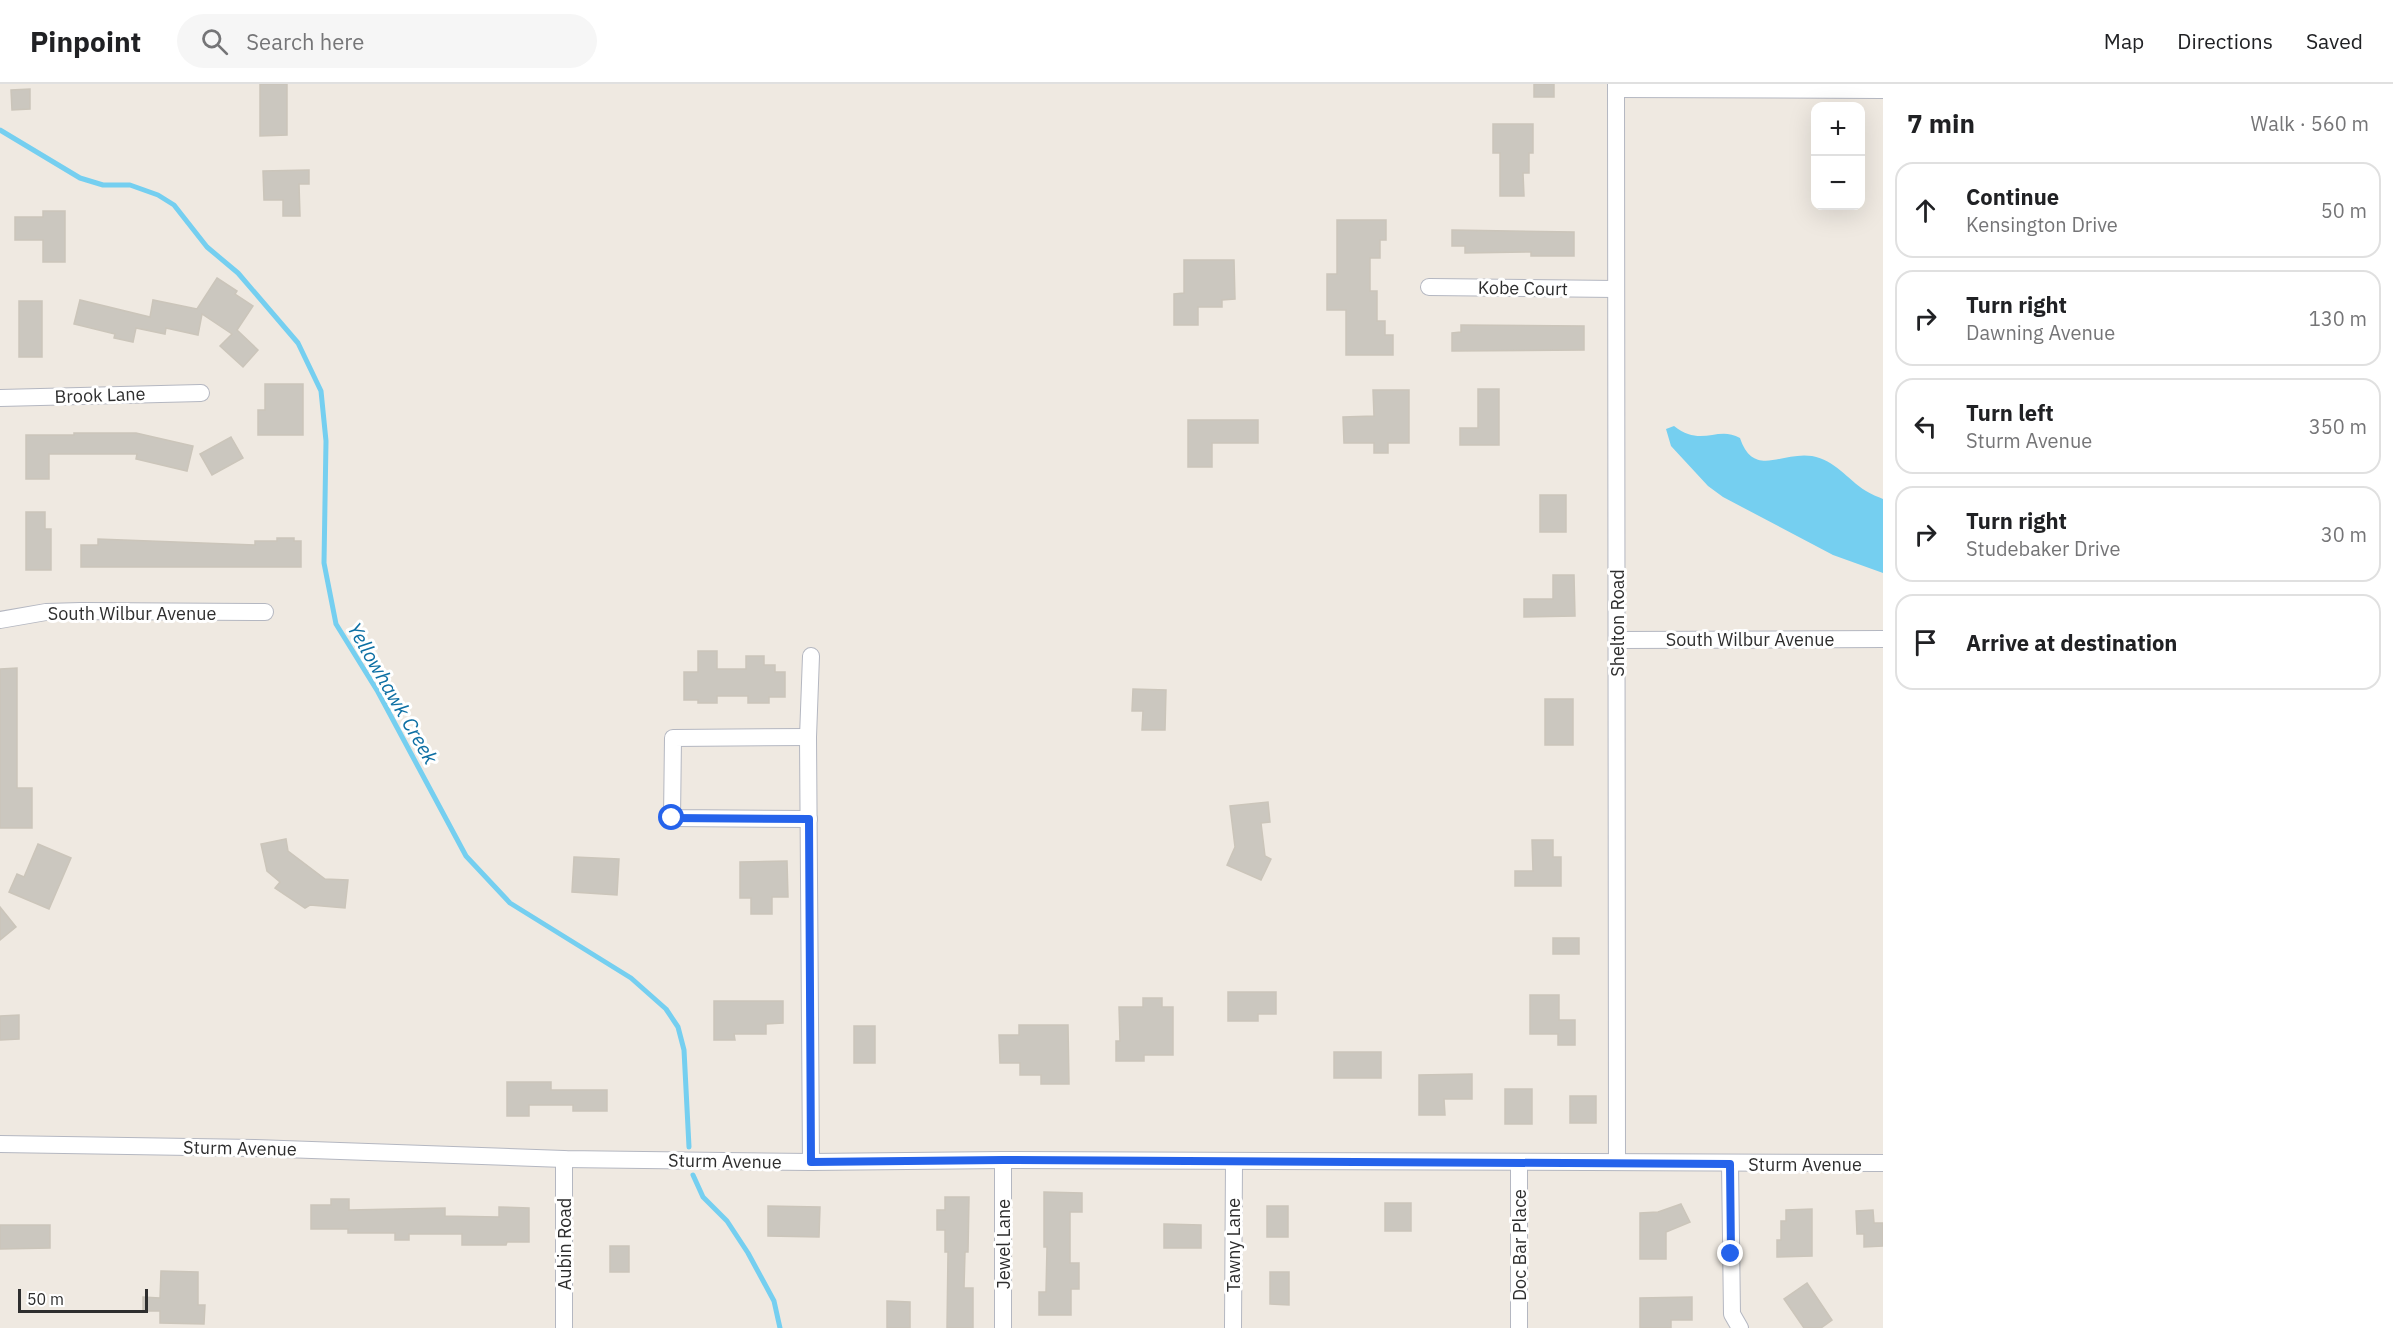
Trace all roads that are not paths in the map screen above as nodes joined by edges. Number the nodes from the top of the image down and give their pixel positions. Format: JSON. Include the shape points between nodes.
{"nodes":[{"id":1,"x":1616,"y":87,"type":"edge"},
{"id":2,"x":1883,"y":90,"type":"edge"},
{"id":3,"x":1429,"y":287,"type":"dead end"},
{"id":4,"x":1617,"y":289,"type":"junction"},
{"id":5,"x":201,"y":393,"type":"dead end"},
{"id":6,"x":0,"y":398,"type":"edge"},
{"id":7,"x":265,"y":612,"type":"dead end"},
{"id":8,"x":0,"y":620,"type":"edge"},
{"id":9,"x":1883,"y":639,"type":"edge"},
{"id":10,"x":1617,"y":640,"type":"junction"},
{"id":11,"x":811,"y":656,"type":"dead end"},
{"id":12,"x":808,"y":737,"type":"junction"},
{"id":13,"x":809,"y":819,"type":"junction"},
{"id":14,"x":0,"y":1144,"type":"edge"},
{"id":15,"x":564,"y":1159,"type":"junction"},
{"id":16,"x":1003,"y":1160,"type":"junction"},
{"id":17,"x":811,"y":1162,"type":"junction"},
{"id":18,"x":1234,"y":1162,"type":"junction"},
{"id":19,"x":1519,"y":1162,"type":"junction"},
{"id":20,"x":1617,"y":1162,"type":"junction"},
{"id":21,"x":1883,"y":1163,"type":"edge"},
{"id":22,"x":1730,"y":1164,"type":"junction"},
{"id":23,"x":564,"y":1328,"type":"edge"},
{"id":24,"x":1003,"y":1328,"type":"edge"},
{"id":25,"x":1233,"y":1328,"type":"edge"},
{"id":26,"x":1519,"y":1328,"type":"edge"},
{"id":27,"x":1740,"y":1328,"type":"edge"}],
"edges":[{"from":1,"to":2,"type":"street"},
{"from":1,"to":4,"type":"street","name":"Shelton Road"},
{"from":3,"to":4,"type":"street","name":"Kobe Court"},
{"from":4,"to":10,"type":"street","name":"Shelton Road"},
{"from":5,"to":6,"type":"street","name":"Brook Lane"},
{"from":7,"to":8,"type":"street","name":"South Wilbur Avenue","via":[[45,612]]},
{"from":9,"to":10,"type":"street","name":"South Wilbur Avenue"},
{"from":10,"to":20,"type":"street","name":"Shelton Road"},
{"from":11,"to":12,"type":"street"},
{"from":12,"to":13,"type":"street"},
{"from":12,"to":13,"type":"street","via":[[673,738],[672,818]]},
{"from":13,"to":17,"type":"street"},
{"from":14,"to":15,"type":"street","name":"Sturm Avenue"},
{"from":15,"to":17,"type":"street","name":"Sturm Avenue"},
{"from":15,"to":23,"type":"street","name":"Aubin Road"},
{"from":16,"to":17,"type":"street","name":"Sturm Avenue"},
{"from":16,"to":18,"type":"street","name":"Sturm Avenue"},
{"from":16,"to":24,"type":"street","name":"Jewel Lane"},
{"from":18,"to":19,"type":"street","name":"Sturm Avenue"},
{"from":18,"to":25,"type":"street","name":"Tawny Lane"},
{"from":19,"to":20,"type":"street","name":"Sturm Avenue"},
{"from":19,"to":26,"type":"street","name":"Doc Bar Place"},
{"from":20,"to":22,"type":"street","name":"Sturm Avenue"},
{"from":21,"to":22,"type":"street","name":"Sturm Avenue"},
{"from":22,"to":27,"type":"street","via":[[1732,1314]]}]}
